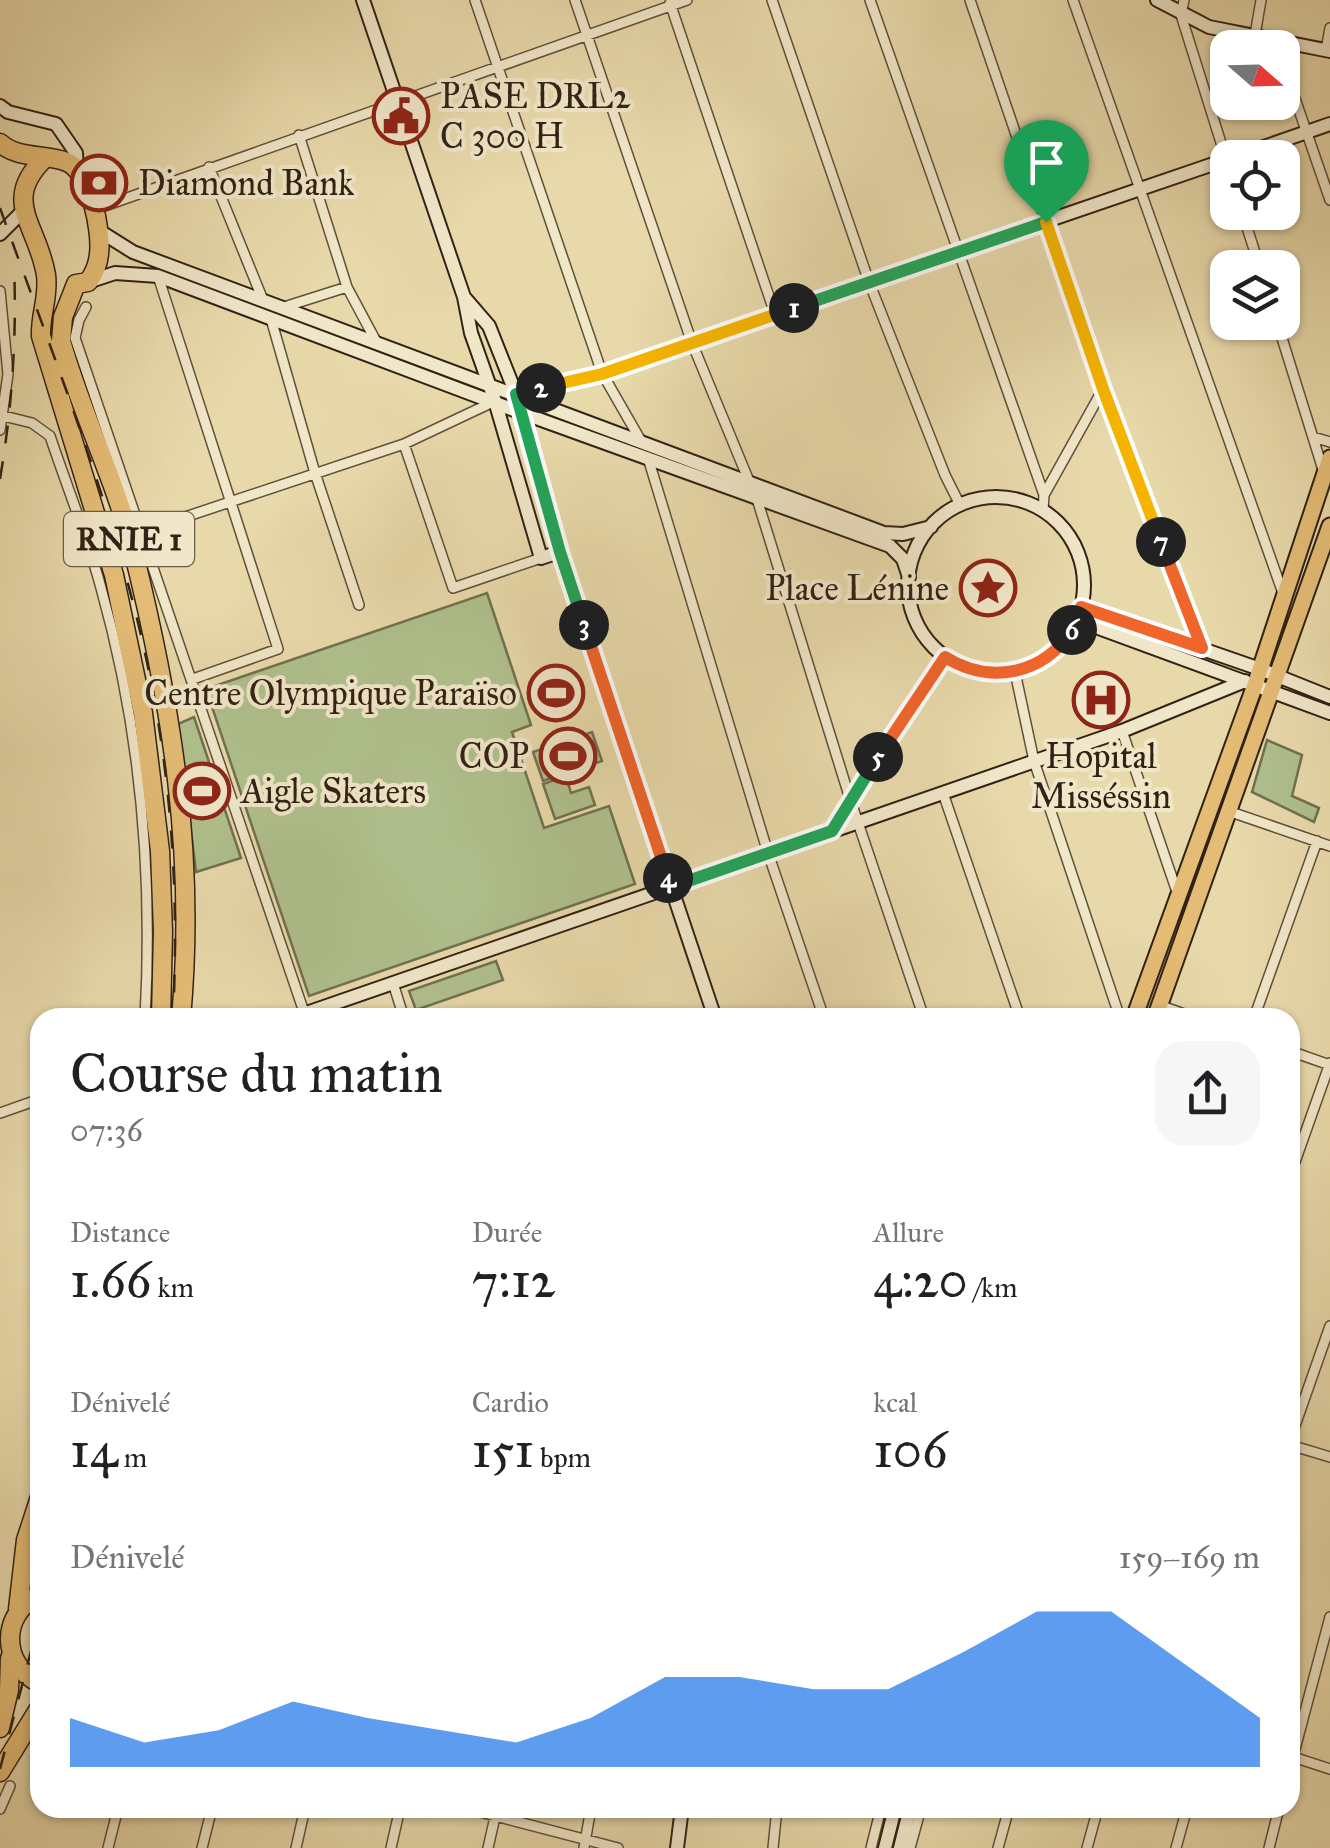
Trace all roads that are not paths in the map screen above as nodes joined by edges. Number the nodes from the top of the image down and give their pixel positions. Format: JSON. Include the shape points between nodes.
{"nodes":[{"id":1,"x":363,"y":0,"type":"edge"},
{"id":2,"x":475,"y":0,"type":"edge"},
{"id":3,"x":575,"y":0,"type":"edge"},
{"id":4,"x":687,"y":0,"type":"edge"},
{"id":5,"x":772,"y":0,"type":"edge"},
{"id":6,"x":870,"y":0,"type":"edge"},
{"id":7,"x":970,"y":0,"type":"edge"},
{"id":8,"x":1072,"y":0,"type":"edge"},
{"id":9,"x":1156,"y":0,"type":"edge"},
{"id":10,"x":1261,"y":0,"type":"edge"},
{"id":11,"x":670,"y":3,"type":"edge"},
{"id":12,"x":1183,"y":7,"type":"edge"},
{"id":13,"x":1330,"y":28,"type":"edge"},
{"id":14,"x":1224,"y":30,"type":"edge"},
{"id":15,"x":1256,"y":30,"type":"edge"},
{"id":16,"x":587,"y":35,"type":"junction"},
{"id":17,"x":1300,"y":47,"type":"edge"},
{"id":18,"x":1328,"y":51,"type":"edge"},
{"id":19,"x":498,"y":66,"type":"junction"},
{"id":20,"x":398,"y":101,"type":"junction"},
{"id":21,"x":0,"y":106,"type":"edge"},
{"id":22,"x":1300,"y":112,"type":"edge"},
{"id":23,"x":56,"y":124,"type":"junction"},
{"id":24,"x":1330,"y":124,"type":"edge"},
{"id":25,"x":1307,"y":132,"type":"junction"},
{"id":26,"x":300,"y":135,"type":"junction"},
{"id":27,"x":1222,"y":140,"type":"edge"},
{"id":28,"x":1284,"y":140,"type":"edge"},
{"id":29,"x":0,"y":143,"type":"edge"},
{"id":30,"x":46,"y":158,"type":"junction"},
{"id":31,"x":1210,"y":166,"type":"edge"},
{"id":32,"x":209,"y":167,"type":"junction"},
{"id":33,"x":78,"y":169,"type":"junction"},
{"id":34,"x":1138,"y":190,"type":"junction"},
{"id":35,"x":16,"y":200,"type":"junction"},
{"id":36,"x":1330,"y":200,"type":"edge"},
{"id":37,"x":94,"y":210,"type":"junction"},
{"id":38,"x":1046,"y":222,"type":"junction"},
{"id":39,"x":98,"y":230,"type":"junction"},
{"id":40,"x":1,"y":234,"type":"edge"},
{"id":41,"x":30,"y":236,"type":"junction"},
{"id":42,"x":958,"y":252,"type":"junction"},
{"id":43,"x":43,"y":261,"type":"junction"},
{"id":44,"x":158,"y":276,"type":"junction"},
{"id":45,"x":870,"y":282,"type":"junction"},
{"id":46,"x":82,"y":283,"type":"junction"},
{"id":47,"x":347,"y":287,"type":"junction"},
{"id":48,"x":0,"y":291,"type":"edge"},
{"id":49,"x":464,"y":297,"type":"junction"},
{"id":50,"x":263,"y":300,"type":"junction"},
{"id":51,"x":86,"y":307,"type":"dead end"},
{"id":52,"x":281,"y":308,"type":"junction"},
{"id":53,"x":775,"y":314,"type":"junction"},
{"id":54,"x":271,"y":319,"type":"junction"},
{"id":55,"x":1283,"y":340,"type":"edge"},
{"id":56,"x":692,"y":343,"type":"junction"},
{"id":57,"x":377,"y":344,"type":"junction"},
{"id":58,"x":602,"y":374,"type":"junction"},
{"id":59,"x":490,"y":385,"type":"junction"},
{"id":60,"x":1103,"y":389,"type":"junction"},
{"id":61,"x":516,"y":394,"type":"junction"},
{"id":62,"x":496,"y":401,"type":"junction"},
{"id":63,"x":522,"y":413,"type":"junction"},
{"id":64,"x":1,"y":415,"type":"edge"},
{"id":65,"x":0,"y":430,"type":"edge"},
{"id":66,"x":1313,"y":437,"type":"junction"},
{"id":67,"x":641,"y":441,"type":"junction"},
{"id":68,"x":1330,"y":442,"type":"edge"},
{"id":69,"x":404,"y":444,"type":"junction"},
{"id":70,"x":648,"y":458,"type":"junction"},
{"id":71,"x":1327,"y":466,"type":"edge"},
{"id":72,"x":315,"y":473,"type":"junction"},
{"id":73,"x":749,"y":480,"type":"junction"},
{"id":74,"x":1044,"y":495,"type":"junction"},
{"id":75,"x":757,"y":499,"type":"junction"},
{"id":76,"x":228,"y":502,"type":"junction"},
{"id":77,"x":960,"y":505,"type":"junction"},
{"id":78,"x":1043,"y":510,"type":"junction"},
{"id":79,"x":930,"y":527,"type":"junction"},
{"id":80,"x":143,"y":530,"type":"junction"},
{"id":81,"x":1329,"y":534,"type":"edge"},
{"id":82,"x":560,"y":552,"type":"junction"},
{"id":83,"x":541,"y":558,"type":"junction"},
{"id":84,"x":909,"y":577,"type":"junction"},
{"id":85,"x":1285,"y":598,"type":"junction"},
{"id":86,"x":359,"y":606,"type":"dead end"},
{"id":87,"x":1079,"y":613,"type":"junction"},
{"id":88,"x":1202,"y":648,"type":"junction"},
{"id":89,"x":945,"y":657,"type":"junction"},
{"id":90,"x":1015,"y":672,"type":"junction"},
{"id":91,"x":1253,"y":678,"type":"junction"},
{"id":92,"x":192,"y":680,"type":"junction"},
{"id":93,"x":1276,"y":685,"type":"junction"},
{"id":94,"x":1330,"y":697,"type":"edge"},
{"id":95,"x":1330,"y":713,"type":"edge"},
{"id":96,"x":1122,"y":731,"type":"junction"},
{"id":97,"x":1034,"y":761,"type":"junction"},
{"id":98,"x":943,"y":793,"type":"junction"},
{"id":99,"x":850,"y":799,"type":"junction"},
{"id":100,"x":1228,"y":811,"type":"junction"},
{"id":101,"x":858,"y":822,"type":"junction"},
{"id":102,"x":832,"y":831,"type":"junction"},
{"id":103,"x":1317,"y":842,"type":"junction"},
{"id":104,"x":1330,"y":846,"type":"edge"},
{"id":105,"x":768,"y":853,"type":"junction"},
{"id":106,"x":671,"y":887,"type":"junction"},
{"id":107,"x":1177,"y":892,"type":"junction"},
{"id":108,"x":393,"y":982,"type":"junction"},
{"id":109,"x":145,"y":1008,"type":"edge"},
{"id":110,"x":161,"y":1008,"type":"edge"},
{"id":111,"x":182,"y":1008,"type":"edge"},
{"id":112,"x":298,"y":1008,"type":"edge"},
{"id":113,"x":323,"y":1008,"type":"edge"},
{"id":114,"x":401,"y":1008,"type":"edge"},
{"id":115,"x":712,"y":1008,"type":"edge"},
{"id":116,"x":821,"y":1008,"type":"edge"},
{"id":117,"x":921,"y":1008,"type":"edge"},
{"id":118,"x":1017,"y":1008,"type":"edge"},
{"id":119,"x":1117,"y":1008,"type":"edge"},
{"id":120,"x":1137,"y":1008,"type":"edge"},
{"id":121,"x":1158,"y":1008,"type":"edge"},
{"id":122,"x":1258,"y":1008,"type":"edge"},
{"id":123,"x":1300,"y":1054,"type":"edge"},
{"id":124,"x":1330,"y":1064,"type":"edge"},
{"id":125,"x":30,"y":1102,"type":"edge"},
{"id":126,"x":0,"y":1113,"type":"edge"},
{"id":127,"x":1300,"y":1148,"type":"edge"},
{"id":128,"x":1330,"y":1326,"type":"edge"},
{"id":129,"x":1300,"y":1413,"type":"edge"},
{"id":130,"x":1300,"y":1446,"type":"edge"},
{"id":131,"x":1330,"y":1457,"type":"edge"},
{"id":132,"x":30,"y":1527,"type":"edge"},
{"id":133,"x":30,"y":1602,"type":"edge"},
{"id":134,"x":18,"y":1610,"type":"junction"},
{"id":135,"x":1330,"y":1617,"type":"edge"},
{"id":136,"x":5,"y":1650,"type":"edge"},
{"id":137,"x":30,"y":1677,"type":"edge"},
{"id":138,"x":1300,"y":1727,"type":"edge"},
{"id":139,"x":0,"y":1728,"type":"edge"},
{"id":140,"x":30,"y":1728,"type":"edge"},
{"id":141,"x":1300,"y":1762,"type":"edge"},
{"id":142,"x":1330,"y":1769,"type":"edge"},
{"id":143,"x":5,"y":1779,"type":"edge"},
{"id":144,"x":0,"y":1809,"type":"edge"},
{"id":145,"x":116,"y":1818,"type":"edge"},
{"id":146,"x":210,"y":1818,"type":"edge"},
{"id":147,"x":303,"y":1818,"type":"edge"},
{"id":148,"x":398,"y":1818,"type":"edge"},
{"id":149,"x":496,"y":1818,"type":"edge"},
{"id":150,"x":514,"y":1818,"type":"edge"},
{"id":151,"x":589,"y":1818,"type":"edge"},
{"id":152,"x":681,"y":1818,"type":"edge"},
{"id":153,"x":776,"y":1818,"type":"edge"},
{"id":154,"x":879,"y":1818,"type":"edge"},
{"id":155,"x":892,"y":1818,"type":"edge"},
{"id":156,"x":908,"y":1818,"type":"edge"},
{"id":157,"x":918,"y":1818,"type":"edge"},
{"id":158,"x":1006,"y":1818,"type":"edge"},
{"id":159,"x":1096,"y":1818,"type":"edge"},
{"id":160,"x":1184,"y":1818,"type":"edge"},
{"id":161,"x":1277,"y":1818,"type":"edge"},
{"id":162,"x":585,"y":1844,"type":"edge"},
{"id":163,"x":108,"y":1848,"type":"edge"},
{"id":164,"x":202,"y":1848,"type":"edge"},
{"id":165,"x":296,"y":1848,"type":"edge"},
{"id":166,"x":391,"y":1848,"type":"edge"},
{"id":167,"x":488,"y":1848,"type":"edge"},
{"id":168,"x":618,"y":1848,"type":"edge"},
{"id":169,"x":677,"y":1848,"type":"edge"},
{"id":170,"x":773,"y":1848,"type":"edge"},
{"id":171,"x":872,"y":1848,"type":"edge"},
{"id":172,"x":885,"y":1848,"type":"edge"},
{"id":173,"x":900,"y":1848,"type":"edge"},
{"id":174,"x":910,"y":1848,"type":"edge"},
{"id":175,"x":998,"y":1848,"type":"edge"},
{"id":176,"x":1088,"y":1848,"type":"edge"},
{"id":177,"x":1176,"y":1848,"type":"edge"},
{"id":178,"x":1269,"y":1848,"type":"edge"}],
"edges":[{"from":1,"to":20,"type":"street"},
{"from":2,"to":19,"type":"street"},
{"from":3,"to":16,"type":"street"},
{"from":4,"to":11,"type":"street"},
{"from":5,"to":45,"type":"street"},
{"from":6,"to":42,"type":"street"},
{"from":7,"to":38,"type":"street"},
{"from":8,"to":34,"type":"street"},
{"from":9,"to":12,"type":"street"},
{"from":10,"to":15,"type":"street"},
{"from":11,"to":16,"type":"street"},
{"from":11,"to":53,"type":"street"},
{"from":12,"to":14,"type":"street"},
{"from":12,"to":27,"type":"street"},
{"from":13,"to":18,"type":"street"},
{"from":16,"to":19,"type":"street"},
{"from":16,"to":56,"type":"street"},
{"from":17,"to":18,"type":"street"},
{"from":19,"to":20,"type":"street"},
{"from":19,"to":58,"type":"street"},
{"from":20,"to":26,"type":"street"},
{"from":20,"to":49,"type":"street"},
{"from":21,"to":23,"type":"street"},
{"from":22,"to":25,"type":"street"},
{"from":23,"to":30,"type":"street","via":[[62,142]]},
{"from":23,"to":33,"type":"street","via":[[76,153]]},
{"from":24,"to":25,"type":"street"},
{"from":25,"to":28,"type":"street"},
{"from":25,"to":36,"type":"street"},
{"from":26,"to":32,"type":"street"},
{"from":26,"to":47,"type":"street"},
{"from":29,"to":30,"type":"highway"},
{"from":30,"to":33,"type":"highway"},
{"from":30,"to":35,"type":"highway","via":[[26,173]]},
{"from":31,"to":34,"type":"street"},
{"from":32,"to":37,"type":"street"},
{"from":32,"to":50,"type":"street"},
{"from":33,"to":37,"type":"highway","number":"RNIE 1"},
{"from":34,"to":38,"type":"street"},
{"from":34,"to":85,"type":"street"},
{"from":35,"to":40,"type":"street"},
{"from":35,"to":41,"type":"highway","number":"RNIE 1"},
{"from":37,"to":39,"type":"highway","number":"RNIE 1"},
{"from":38,"to":42,"type":"street"},
{"from":38,"to":60,"type":"street"},
{"from":39,"to":46,"type":"highway","number":"RNIE 1","via":[[99,259]]},
{"from":39,"to":50,"type":"street","via":[[133,252]]},
{"from":40,"to":41,"type":"street"},
{"from":41,"to":43,"type":"highway","number":"RNIE 1"},
{"from":42,"to":45,"type":"street"},
{"from":42,"to":74,"type":"street"},
{"from":43,"to":46,"type":"highway","number":"RNIE 1","via":[[63,280]]},
{"from":43,"to":110,"type":"highway","number":"RNIE 1","via":[[41,336],[114,575],[143,713],[160,851]]},
{"from":44,"to":46,"type":"street","via":[[116,274]]},
{"from":44,"to":54,"type":"street"},
{"from":44,"to":76,"type":"street"},
{"from":45,"to":53,"type":"street"},
{"from":45,"to":77,"type":"street"},
{"from":46,"to":111,"type":"highway","number":"RNIE 1","via":[[64,317],[62,341],[132,548],[174,746],[187,879]]},
{"from":47,"to":52,"type":"street"},
{"from":47,"to":57,"type":"street"},
{"from":48,"to":64,"type":"street","via":[[8,374]]},
{"from":49,"to":59,"type":"street"},
{"from":49,"to":61,"type":"street","via":[[488,326]]},
{"from":50,"to":52,"type":"street"},
{"from":51,"to":80,"type":"street","via":[[75,338]]},
{"from":52,"to":57,"type":"street"},
{"from":53,"to":56,"type":"street"},
{"from":54,"to":62,"type":"street"},
{"from":54,"to":72,"type":"street"},
{"from":55,"to":66,"type":"street"},
{"from":56,"to":58,"type":"street"},
{"from":56,"to":73,"type":"street"},
{"from":57,"to":59,"type":"street"},
{"from":58,"to":61,"type":"street"},
{"from":58,"to":67,"type":"street"},
{"from":59,"to":61,"type":"street"},
{"from":59,"to":62,"type":"street"},
{"from":60,"to":74,"type":"street"},
{"from":60,"to":88,"type":"street"},
{"from":61,"to":63,"type":"street"},
{"from":61,"to":67,"type":"street"},
{"from":62,"to":63,"type":"street"},
{"from":62,"to":69,"type":"street"},
{"from":62,"to":83,"type":"street"},
{"from":63,"to":70,"type":"street"},
{"from":63,"to":82,"type":"street"},
{"from":64,"to":65,"type":"street"},
{"from":64,"to":109,"type":"street","via":[[50,436],[103,593],[145,835]]},
{"from":66,"to":68,"type":"street"},
{"from":66,"to":71,"type":"street"},
{"from":67,"to":73,"type":"street"},
{"from":69,"to":72,"type":"street"},
{"from":69,"to":83,"type":"street","via":[[452,588]]},
{"from":70,"to":75,"type":"street"},
{"from":70,"to":105,"type":"street"},
{"from":71,"to":85,"type":"main road"},
{"from":72,"to":76,"type":"street"},
{"from":72,"to":86,"type":"street"},
{"from":73,"to":79,"type":"street","via":[[884,533]]},
{"from":74,"to":78,"type":"street"},
{"from":75,"to":84,"type":"street","via":[[890,546]]},
{"from":75,"to":99,"type":"street"},
{"from":76,"to":80,"type":"street"},
{"from":76,"to":92,"type":"street","via":[[278,650]]},
{"from":77,"to":78,"type":"street","via":[[1002,497]]},
{"from":77,"to":79,"type":"street"},
{"from":78,"to":87,"type":"street","via":[[1078,551],[1084,578]]},
{"from":79,"to":84,"type":"street"},
{"from":80,"to":92,"type":"street"},
{"from":81,"to":93,"type":"main road"},
{"from":82,"to":83,"type":"street"},
{"from":82,"to":106,"type":"street"},
{"from":84,"to":89,"type":"street","via":[[916,624]]},
{"from":85,"to":91,"type":"main road"},
{"from":87,"to":88,"type":"street"},
{"from":87,"to":90,"type":"street","via":[[1053,653]]},
{"from":87,"to":91,"type":"street"},
{"from":88,"to":91,"type":"street"},
{"from":89,"to":90,"type":"street","via":[[978,672]]},
{"from":89,"to":99,"type":"street"},
{"from":90,"to":97,"type":"street"},
{"from":91,"to":93,"type":"street"},
{"from":91,"to":96,"type":"street"},
{"from":91,"to":107,"type":"main road"},
{"from":92,"to":112,"type":"street"},
{"from":93,"to":94,"type":"street"},
{"from":93,"to":95,"type":"street"},
{"from":93,"to":100,"type":"main road"},
{"from":96,"to":97,"type":"street"},
{"from":96,"to":107,"type":"street"},
{"from":97,"to":98,"type":"street"},
{"from":97,"to":119,"type":"street"},
{"from":98,"to":101,"type":"street"},
{"from":98,"to":118,"type":"street"},
{"from":99,"to":101,"type":"street"},
{"from":99,"to":102,"type":"street"},
{"from":100,"to":103,"type":"street"},
{"from":100,"to":121,"type":"main road"},
{"from":101,"to":102,"type":"street"},
{"from":101,"to":117,"type":"street"},
{"from":102,"to":105,"type":"street"},
{"from":103,"to":104,"type":"street"},
{"from":103,"to":122,"type":"street"},
{"from":105,"to":106,"type":"street"},
{"from":105,"to":116,"type":"street"},
{"from":106,"to":108,"type":"street"},
{"from":106,"to":115,"type":"street"},
{"from":107,"to":120,"type":"main road"},
{"from":108,"to":113,"type":"street"},
{"from":108,"to":114,"type":"street"},
{"from":123,"to":124,"type":"street"},
{"from":124,"to":127,"type":"street"},
{"from":125,"to":126,"type":"street"},
{"from":128,"to":129,"type":"street"},
{"from":130,"to":131,"type":"street"},
{"from":132,"to":134,"type":"highway"},
{"from":133,"to":134,"type":"highway"},
{"from":134,"to":136,"type":"highway"},
{"from":135,"to":138,"type":"street"},
{"from":136,"to":137,"type":"highway"},
{"from":136,"to":139,"type":"highway","via":[[9,1690]]},
{"from":140,"to":143,"type":"highway"},
{"from":141,"to":142,"type":"street"},
{"from":143,"to":144,"type":"street"},
{"from":145,"to":163,"type":"street"},
{"from":146,"to":164,"type":"street"},
{"from":147,"to":165,"type":"street"},
{"from":148,"to":166,"type":"street"},
{"from":149,"to":167,"type":"street"},
{"from":150,"to":162,"type":"street"},
{"from":151,"to":162,"type":"street"},
{"from":152,"to":169,"type":"street"},
{"from":153,"to":170,"type":"street"},
{"from":154,"to":171,"type":"street"},
{"from":155,"to":172,"type":"street"},
{"from":156,"to":173,"type":"street"},
{"from":157,"to":174,"type":"street"},
{"from":158,"to":175,"type":"street"},
{"from":159,"to":176,"type":"street"},
{"from":160,"to":177,"type":"street"},
{"from":161,"to":178,"type":"street"},
{"from":162,"to":168,"type":"street"}]}
